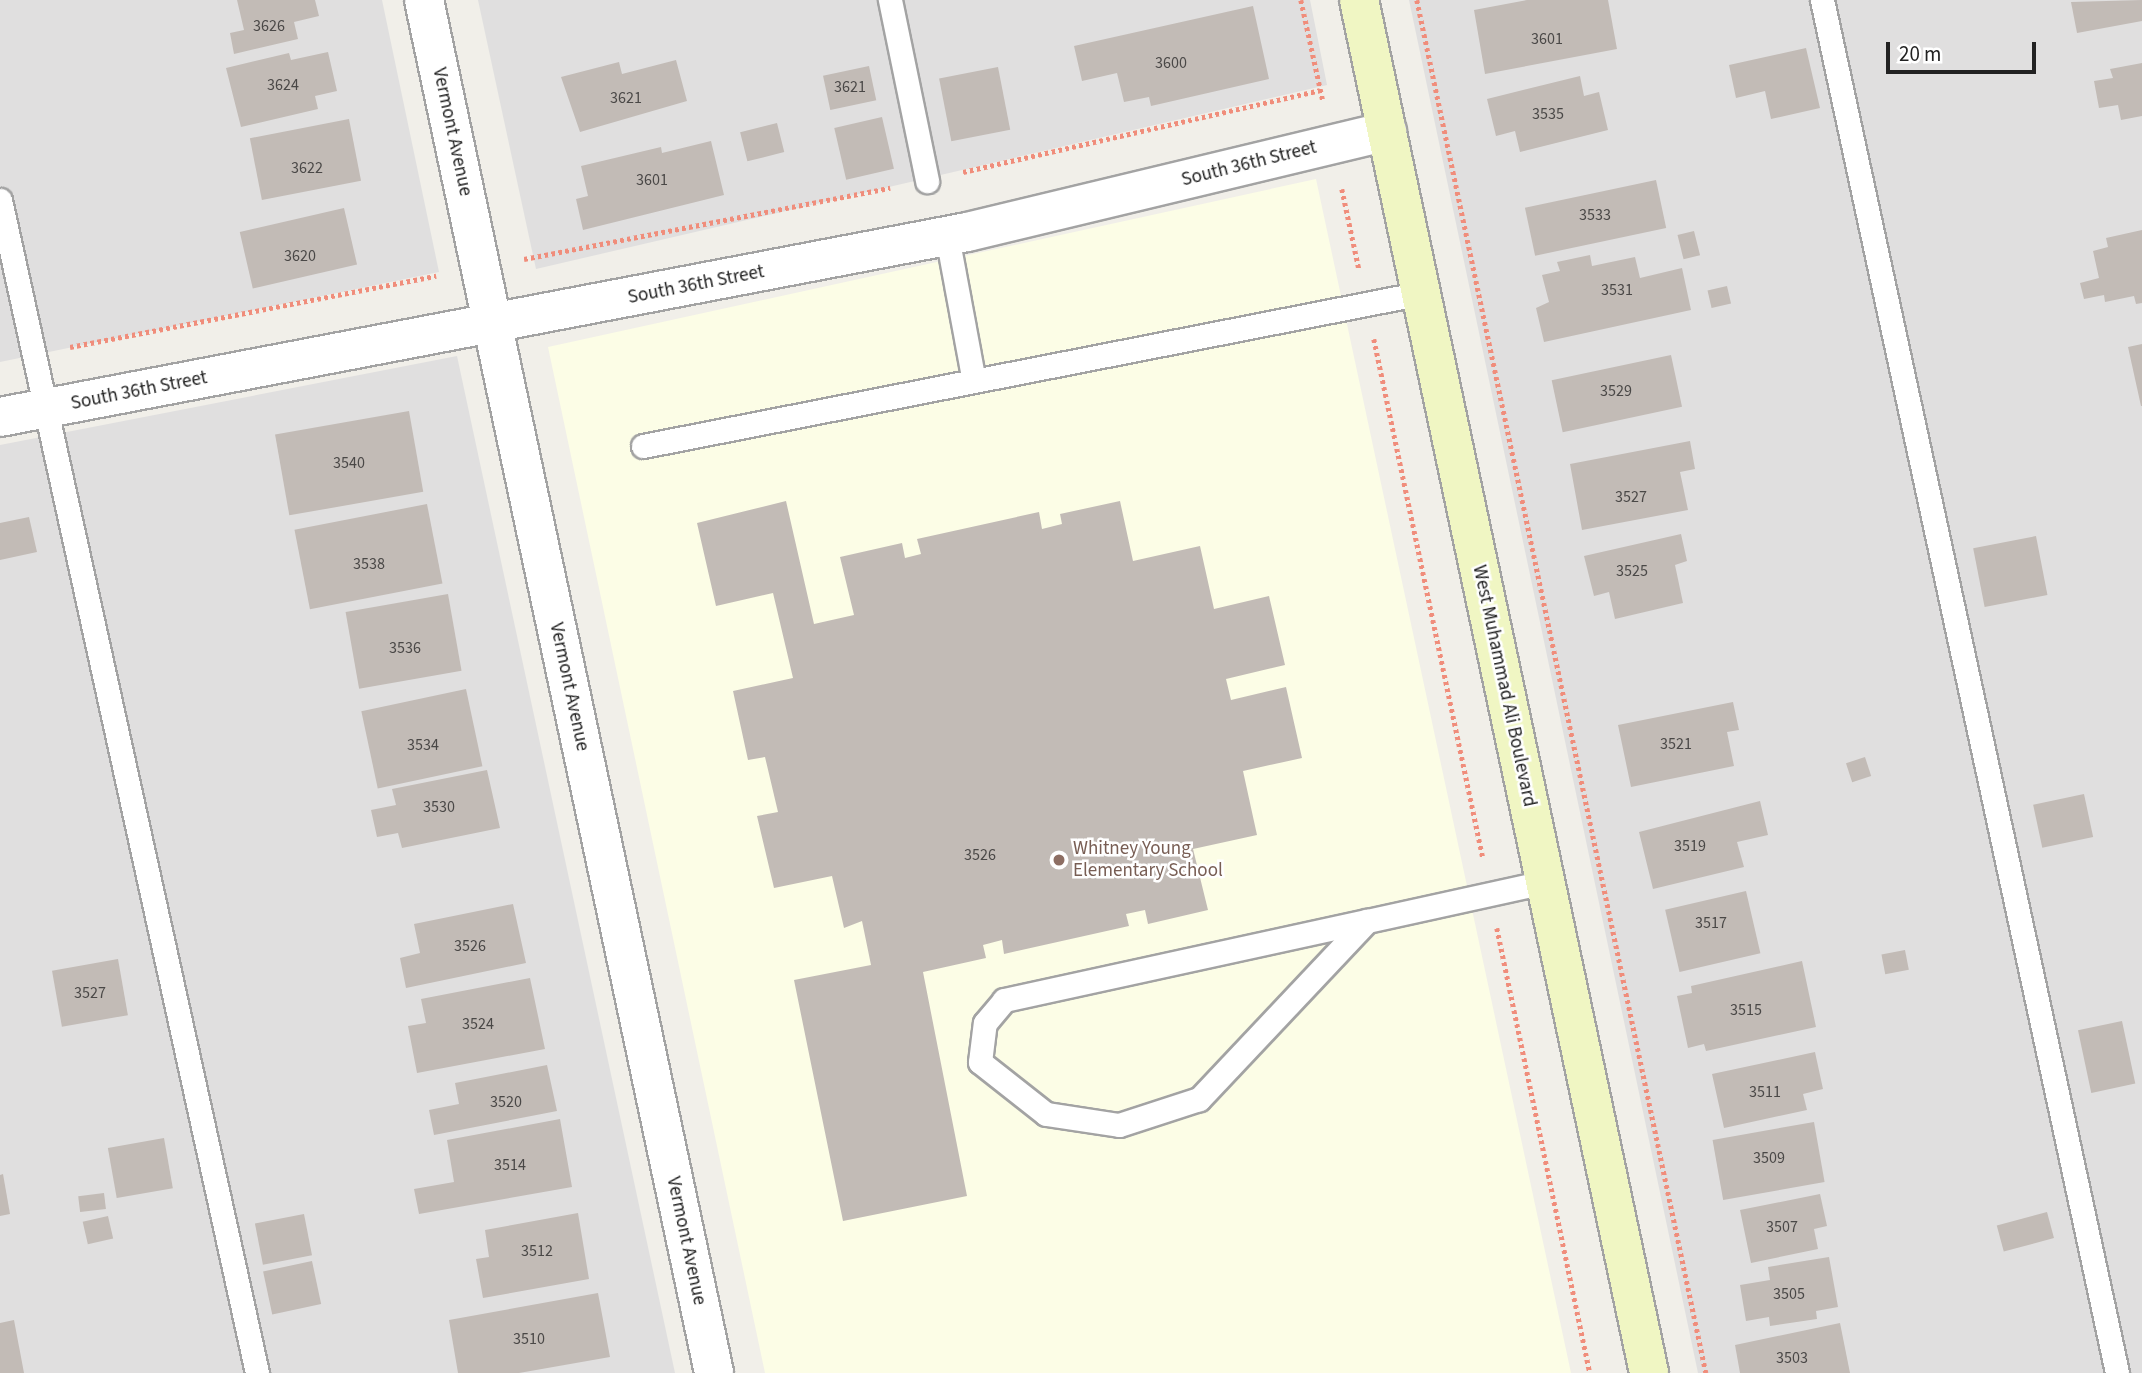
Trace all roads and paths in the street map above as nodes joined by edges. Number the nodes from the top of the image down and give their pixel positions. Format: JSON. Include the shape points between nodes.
{"nodes":[{"id":1,"x":424,"y":0,"type":"edge"},
{"id":2,"x":890,"y":0,"type":"edge"},
{"id":3,"x":1301,"y":0,"type":"edge"},
{"id":4,"x":1359,"y":0,"type":"edge"},
{"id":5,"x":1417,"y":0,"type":"edge"},
{"id":6,"x":1822,"y":0,"type":"edge"},
{"id":7,"x":1320,"y":90,"type":"junction"},
{"id":8,"x":1387,"y":131,"type":"junction"},
{"id":9,"x":1332,"y":144,"type":"junction"},
{"id":10,"x":927,"y":181,"type":"junction"},
{"id":11,"x":0,"y":200,"type":"edge"},
{"id":12,"x":947,"y":236,"type":"junction"},
{"id":13,"x":480,"y":267,"type":"junction"},
{"id":14,"x":1422,"y":293,"type":"junction"},
{"id":15,"x":1366,"y":303,"type":"junction"},
{"id":16,"x":492,"y":325,"type":"junction"},
{"id":17,"x":34,"y":355,"type":"junction"},
{"id":18,"x":974,"y":381,"type":"junction"},
{"id":19,"x":48,"y":408,"type":"junction"},
{"id":20,"x":0,"y":417,"type":"edge"},
{"id":21,"x":643,"y":446,"type":"dead end"},
{"id":22,"x":1545,"y":882,"type":"junction"},
{"id":23,"x":1490,"y":894,"type":"junction"},
{"id":24,"x":1367,"y":921,"type":"junction"},
{"id":25,"x":257,"y":1373,"type":"edge"},
{"id":26,"x":714,"y":1373,"type":"edge"},
{"id":27,"x":1590,"y":1373,"type":"edge"},
{"id":28,"x":1649,"y":1373,"type":"edge"},
{"id":29,"x":1706,"y":1373,"type":"edge"},
{"id":30,"x":2117,"y":1373,"type":"edge"}],
"edges":[{"from":1,"to":13,"type":"street","name":"Vermont Avenue"},
{"from":2,"to":10,"type":"lane"},
{"from":3,"to":7,"type":"path"},
{"from":4,"to":8,"type":"street","name":"West Muhammad Ali Boulevard"},
{"from":5,"to":29,"type":"path"},
{"from":6,"to":30,"type":"lane"},
{"from":7,"to":9,"type":"path"},
{"from":7,"to":10,"type":"path"},
{"from":8,"to":9,"type":"street","name":"South 36th Street"},
{"from":8,"to":14,"type":"street","name":"West Muhammad Ali Boulevard"},
{"from":9,"to":12,"type":"street","name":"South 36th Street"},
{"from":9,"to":15,"type":"path"},
{"from":10,"to":13,"type":"path"},
{"from":11,"to":17,"type":"lane"},
{"from":12,"to":16,"type":"street","name":"South 36th Street"},
{"from":12,"to":18,"type":"lane"},
{"from":13,"to":16,"type":"street","name":"Vermont Avenue"},
{"from":13,"to":17,"type":"path"},
{"from":14,"to":15,"type":"lane"},
{"from":14,"to":22,"type":"street","name":"West Muhammad Ali Boulevard"},
{"from":15,"to":18,"type":"lane"},
{"from":15,"to":23,"type":"path"},
{"from":16,"to":19,"type":"street","name":"South 36th Street"},
{"from":16,"to":26,"type":"street","name":"Vermont Avenue"},
{"from":17,"to":19,"type":"lane"},
{"from":18,"to":21,"type":"lane"},
{"from":19,"to":20,"type":"street","name":"South 36th Street"},
{"from":19,"to":25,"type":"lane"},
{"from":22,"to":23,"type":"lane"},
{"from":22,"to":28,"type":"street","name":"West Muhammad Ali Boulevard"},
{"from":23,"to":24,"type":"lane"},
{"from":23,"to":27,"type":"path"},
{"from":24,"to":24,"type":"lane","via":[[1004,1000],[985,1023],[980,1062],[1046,1114],[1119,1125],[1199,1099]]}]}
